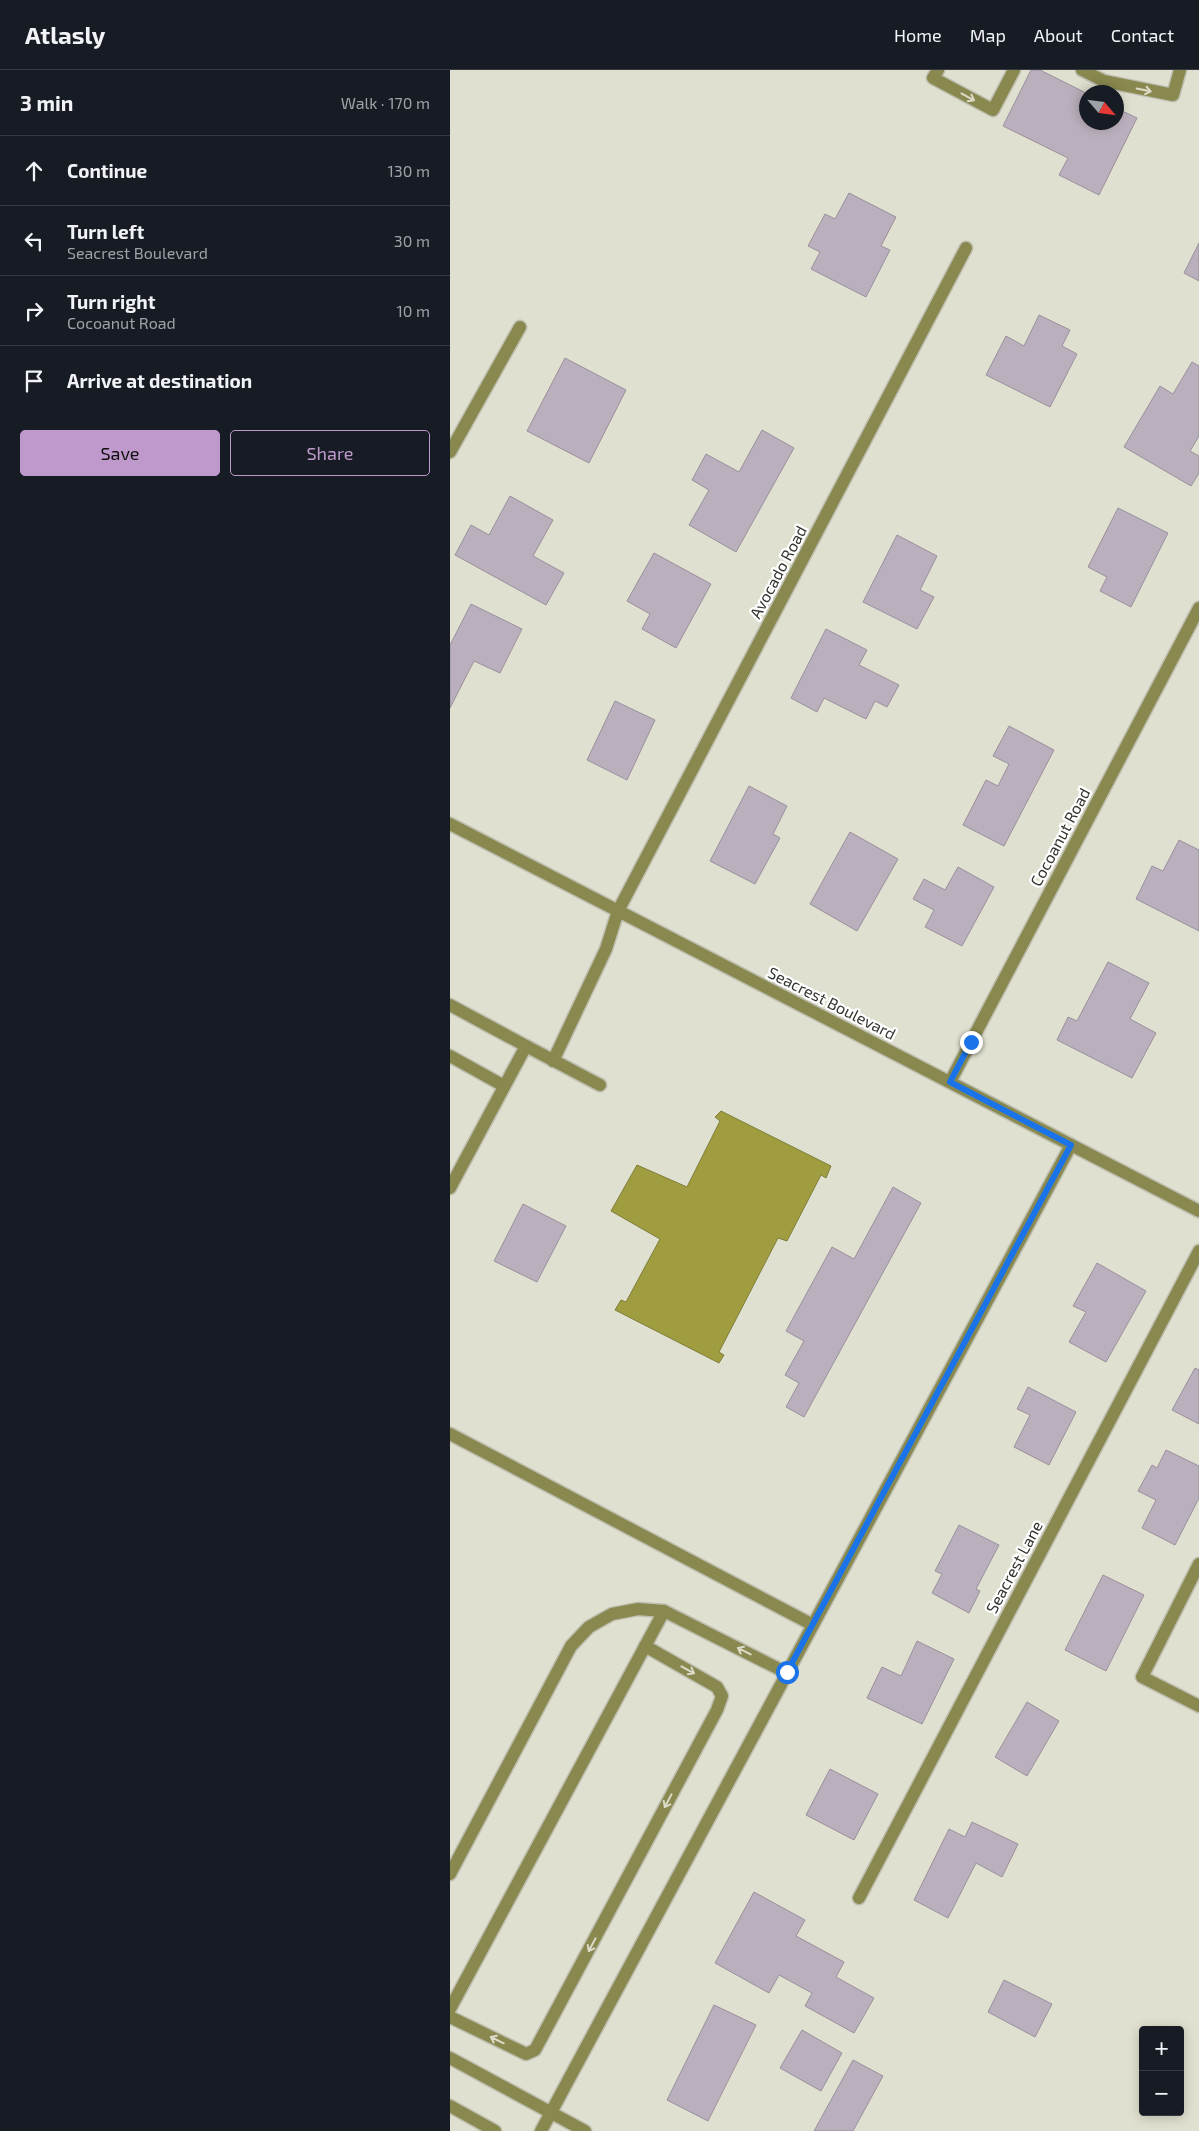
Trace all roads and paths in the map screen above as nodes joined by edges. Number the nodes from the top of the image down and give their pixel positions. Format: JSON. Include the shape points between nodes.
{"nodes":[{"id":1,"x":938,"y":70,"type":"edge"},
{"id":2,"x":1014,"y":70,"type":"edge"},
{"id":3,"x":1082,"y":70,"type":"edge"},
{"id":4,"x":1180,"y":70,"type":"edge"},
{"id":5,"x":966,"y":248,"type":"dead end"},
{"id":6,"x":520,"y":327,"type":"dead end"},
{"id":7,"x":450,"y":452,"type":"edge"},
{"id":8,"x":1199,"y":608,"type":"edge"},
{"id":9,"x":450,"y":824,"type":"edge"},
{"id":10,"x":618,"y":911,"type":"junction"},
{"id":11,"x":451,"y":1006,"type":"edge"},
{"id":12,"x":526,"y":1046,"type":"junction"},
{"id":13,"x":450,"y":1056,"type":"edge"},
{"id":14,"x":553,"y":1060,"type":"junction"},
{"id":15,"x":950,"y":1082,"type":"junction"},
{"id":16,"x":600,"y":1085,"type":"dead end"},
{"id":17,"x":504,"y":1086,"type":"junction"},
{"id":18,"x":1071,"y":1145,"type":"junction"},
{"id":19,"x":450,"y":1188,"type":"edge"},
{"id":20,"x":1199,"y":1211,"type":"edge"},
{"id":21,"x":1199,"y":1251,"type":"edge"},
{"id":22,"x":450,"y":1434,"type":"edge"},
{"id":23,"x":1199,"y":1564,"type":"edge"},
{"id":24,"x":664,"y":1611,"type":"junction"},
{"id":25,"x":813,"y":1626,"type":"junction"},
{"id":26,"x":645,"y":1646,"type":"junction"},
{"id":27,"x":787,"y":1672,"type":"junction"},
{"id":28,"x":1199,"y":1706,"type":"edge"},
{"id":29,"x":450,"y":1874,"type":"edge"},
{"id":30,"x":859,"y":1898,"type":"dead end"},
{"id":31,"x":450,"y":2009,"type":"edge"},
{"id":32,"x":450,"y":2017,"type":"edge"},
{"id":33,"x":450,"y":2058,"type":"edge"},
{"id":34,"x":450,"y":2106,"type":"edge"},
{"id":35,"x":551,"y":2113,"type":"junction"},
{"id":36,"x":496,"y":2131,"type":"edge"},
{"id":37,"x":541,"y":2131,"type":"edge"},
{"id":38,"x":585,"y":2131,"type":"edge"}],
"edges":[{"from":1,"to":2,"type":"street","one_way":true,"via":[[933,78],[993,110]]},
{"from":3,"to":4,"type":"street","one_way":true,"via":[[1104,81],[1173,95]]},
{"from":5,"to":10,"type":"street","name":"Avocado Road"},
{"from":6,"to":7,"type":"street"},
{"from":8,"to":15,"type":"street","name":"Cocoanut Road"},
{"from":9,"to":10,"type":"street","name":"Seacrest Boulevard"},
{"from":10,"to":14,"type":"street","name":"Avocado Road","via":[[606,949]]},
{"from":10,"to":15,"type":"street","name":"Seacrest Boulevard"},
{"from":11,"to":12,"type":"street"},
{"from":12,"to":14,"type":"street"},
{"from":12,"to":17,"type":"street"},
{"from":13,"to":17,"type":"street"},
{"from":14,"to":16,"type":"street"},
{"from":15,"to":18,"type":"street","name":"Seacrest Boulevard"},
{"from":17,"to":19,"type":"street"},
{"from":18,"to":20,"type":"street","name":"Seacrest Boulevard"},
{"from":18,"to":25,"type":"street"},
{"from":21,"to":30,"type":"street","name":"Seacrest Lane"},
{"from":22,"to":25,"type":"street"},
{"from":23,"to":28,"type":"street","via":[[1142,1676]]},
{"from":24,"to":26,"type":"street"},
{"from":27,"to":24,"type":"street","one_way":true},
{"from":24,"to":29,"type":"street","via":[[638,1609],[612,1614],[589,1627],[571,1646]]},
{"from":25,"to":27,"type":"street"},
{"from":26,"to":31,"type":"street"},
{"from":26,"to":32,"type":"street","one_way":true,"via":[[717,1687],[722,1696],[717,1710],[535,2050],[526,2054]]},
{"from":27,"to":35,"type":"street"},
{"from":33,"to":35,"type":"street"},
{"from":34,"to":36,"type":"street"},
{"from":35,"to":37,"type":"street"},
{"from":35,"to":38,"type":"street"}]}
